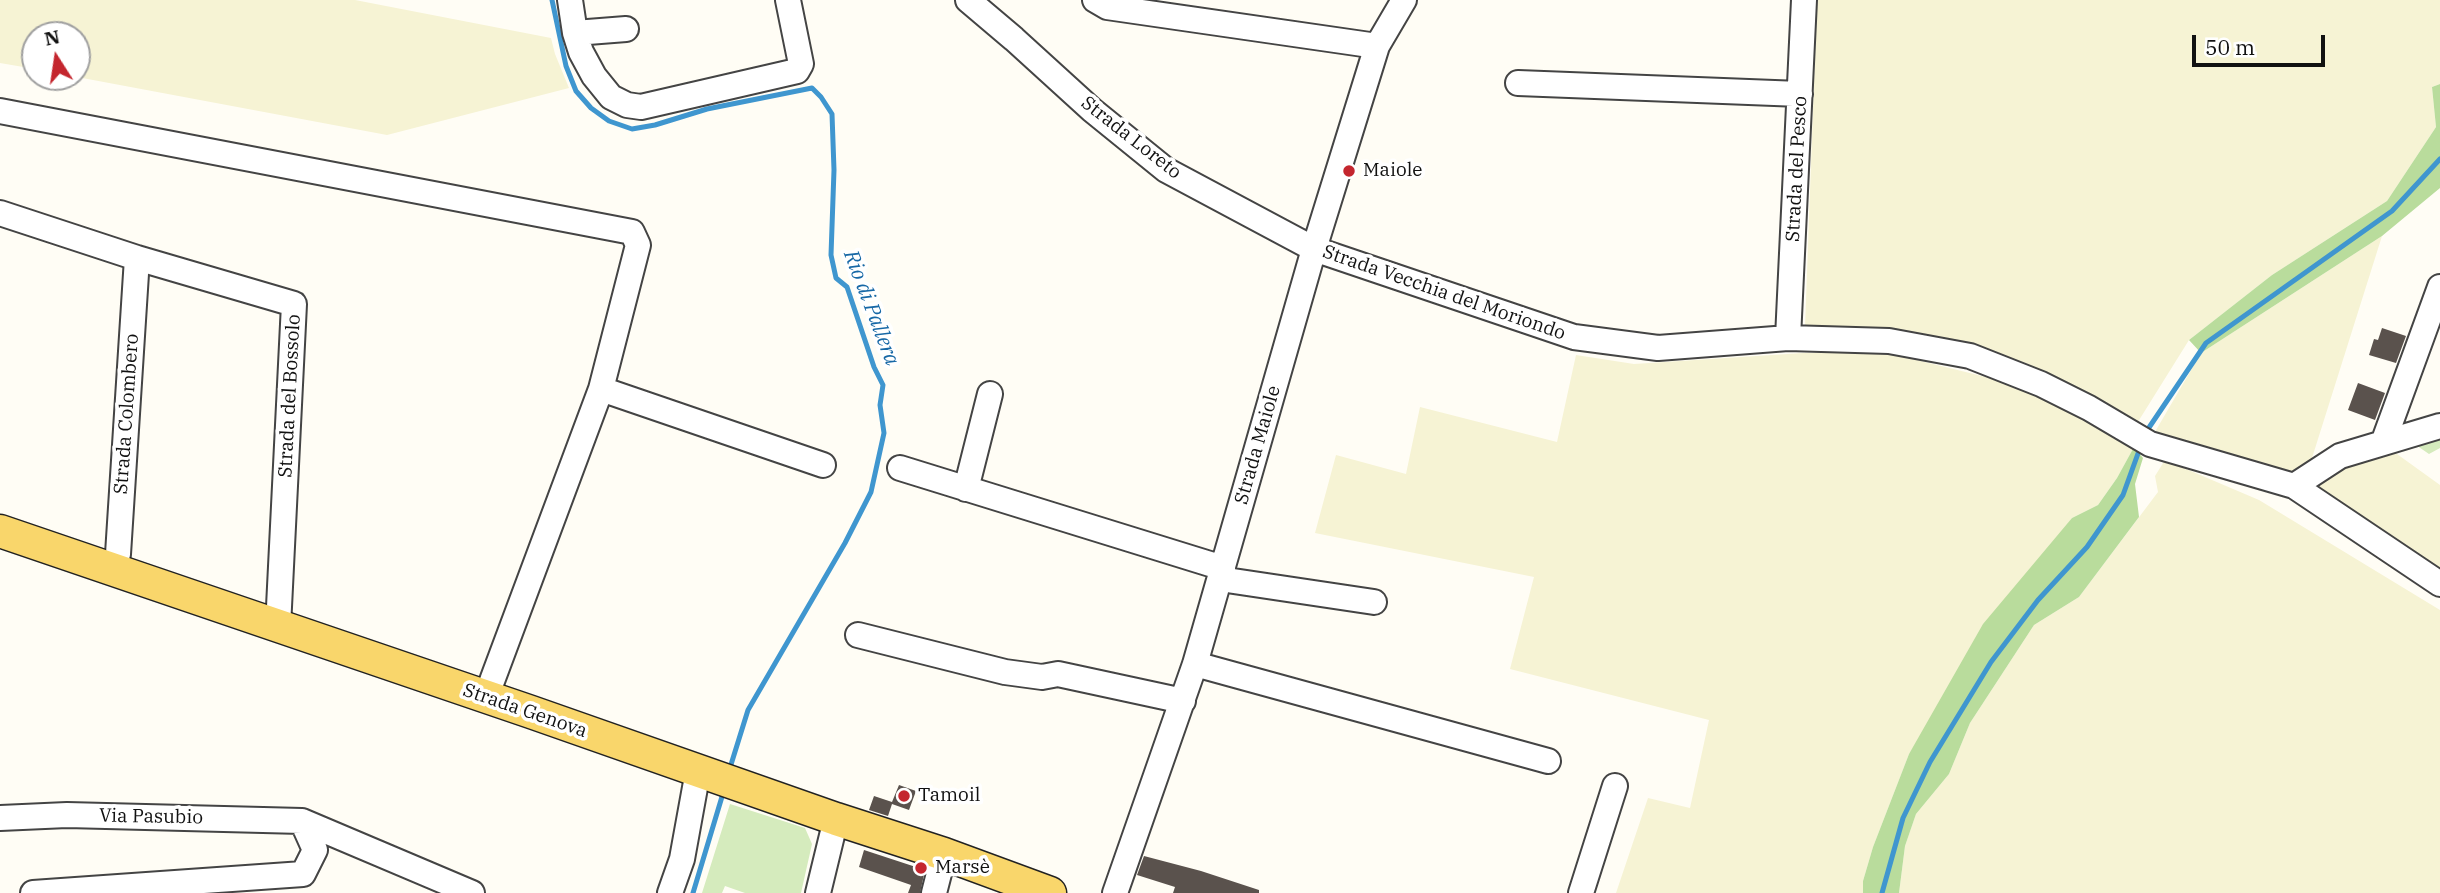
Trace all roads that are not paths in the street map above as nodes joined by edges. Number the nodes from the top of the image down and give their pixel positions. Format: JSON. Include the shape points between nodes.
{"nodes":[{"id":1,"x":570,"y":0,"type":"edge"},
{"id":2,"x":788,"y":0,"type":"edge"},
{"id":3,"x":968,"y":0,"type":"edge"},
{"id":4,"x":1095,"y":0,"type":"edge"},
{"id":5,"x":1404,"y":0,"type":"edge"},
{"id":6,"x":1804,"y":0,"type":"edge"},
{"id":7,"x":626,"y":29,"type":"dead end"},
{"id":8,"x":575,"y":33,"type":"junction"},
{"id":9,"x":1377,"y":46,"type":"junction"},
{"id":10,"x":1518,"y":83,"type":"dead end"},
{"id":11,"x":1800,"y":94,"type":"junction"},
{"id":12,"x":0,"y":111,"type":"edge"},
{"id":13,"x":0,"y":213,"type":"edge"},
{"id":14,"x":1314,"y":249,"type":"junction"},
{"id":15,"x":136,"y":258,"type":"junction"},
{"id":16,"x":2440,"y":288,"type":"edge"},
{"id":17,"x":1788,"y":338,"type":"junction"},
{"id":18,"x":601,"y":389,"type":"junction"},
{"id":19,"x":990,"y":394,"type":"dead end"},
{"id":20,"x":2440,"y":426,"type":"edge"},
{"id":21,"x":2383,"y":443,"type":"junction"},
{"id":22,"x":823,"y":465,"type":"dead end"},
{"id":23,"x":900,"y":468,"type":"dead end"},
{"id":24,"x":2294,"y":486,"type":"junction"},
{"id":25,"x":966,"y":489,"type":"junction"},
{"id":26,"x":0,"y":531,"type":"edge"},
{"id":27,"x":113,"y":570,"type":"junction"},
{"id":28,"x":1222,"y":573,"type":"junction"},
{"id":29,"x":2440,"y":583,"type":"edge"},
{"id":30,"x":1374,"y":602,"type":"dead end"},
{"id":31,"x":278,"y":627,"type":"junction"},
{"id":32,"x":858,"y":635,"type":"dead end"},
{"id":33,"x":1195,"y":664,"type":"junction"},
{"id":34,"x":486,"y":697,"type":"junction"},
{"id":35,"x":1183,"y":701,"type":"junction"},
{"id":36,"x":1548,"y":761,"type":"dead end"},
{"id":37,"x":703,"y":773,"type":"junction"},
{"id":38,"x":1615,"y":786,"type":"dead end"},
{"id":39,"x":0,"y":818,"type":"edge"},
{"id":40,"x":836,"y":819,"type":"junction"},
{"id":41,"x":302,"y":821,"type":"junction"},
{"id":42,"x":944,"y":854,"type":"junction"},
{"id":43,"x":306,"y":883,"type":"edge"},
{"id":44,"x":33,"y":893,"type":"edge"},
{"id":45,"x":472,"y":893,"type":"edge"},
{"id":46,"x":670,"y":893,"type":"edge"},
{"id":47,"x":818,"y":893,"type":"edge"},
{"id":48,"x":934,"y":893,"type":"edge"},
{"id":49,"x":1050,"y":893,"type":"edge"},
{"id":50,"x":1115,"y":893,"type":"edge"},
{"id":51,"x":1581,"y":893,"type":"edge"}],
"edges":[{"from":1,"to":8,"type":"street"},
{"from":2,"to":8,"type":"street","via":[[801,64],[797,71],[641,107],[611,97],[580,52]]},
{"from":3,"to":14,"type":"street","name":"Strada Loreto","via":[[1166,170]]},
{"from":4,"to":9,"type":"street","via":[[1107,7]]},
{"from":5,"to":9,"type":"street","name":"Strada Maiole"},
{"from":6,"to":11,"type":"street","name":"Strada del Pesco"},
{"from":7,"to":8,"type":"street"},
{"from":9,"to":14,"type":"street","name":"Strada Maiole"},
{"from":10,"to":11,"type":"street"},
{"from":11,"to":17,"type":"street","name":"Strada del Pesco"},
{"from":12,"to":18,"type":"street","via":[[632,232],[638,245]]},
{"from":13,"to":15,"type":"street","name":"Strada del Bossolo"},
{"from":14,"to":17,"type":"street","name":"Strada Vecchia del Moriondo","via":[[1574,337],[1658,348]]},
{"from":14,"to":28,"type":"street","name":"Strada Maiole"},
{"from":15,"to":27,"type":"street","name":"Strada Colombero","via":[[118,554]]},
{"from":15,"to":31,"type":"street","name":"Strada del Bossolo","via":[[294,304]]},
{"from":16,"to":21,"type":"street"},
{"from":17,"to":24,"type":"street","name":"Strada Vecchia del Moriondo","via":[[1889,341],[1970,356],[2041,384],[2143,441]]},
{"from":18,"to":22,"type":"street"},
{"from":18,"to":34,"type":"street"},
{"from":19,"to":25,"type":"street"},
{"from":20,"to":21,"type":"street"},
{"from":21,"to":24,"type":"street","via":[[2340,456]]},
{"from":23,"to":25,"type":"street"},
{"from":24,"to":29,"type":"street","name":"Strada Vecchia del Moriondo"},
{"from":25,"to":28,"type":"street"},
{"from":26,"to":27,"type":"main road","name":"Strada Genova"},
{"from":27,"to":31,"type":"main road","name":"Strada Genova"},
{"from":28,"to":30,"type":"street"},
{"from":28,"to":33,"type":"street","name":"Strada Maiole"},
{"from":31,"to":34,"type":"main road","name":"Strada Genova"},
{"from":32,"to":35,"type":"street","via":[[1005,672],[1042,677],[1058,674]]},
{"from":33,"to":35,"type":"street","name":"Strada Maiole"},
{"from":33,"to":36,"type":"street"},
{"from":34,"to":37,"type":"main road","name":"Strada Genova"},
{"from":35,"to":50,"type":"street","name":"Strada Maiole"},
{"from":37,"to":40,"type":"main road","name":"Strada Genova"},
{"from":37,"to":46,"type":"street"},
{"from":38,"to":51,"type":"street"},
{"from":39,"to":41,"type":"street","name":"Via Pasubio","via":[[67,815]]},
{"from":40,"to":42,"type":"main road","name":"Strada Genova"},
{"from":40,"to":47,"type":"street"},
{"from":41,"to":43,"type":"street","via":[[315,850]]},
{"from":41,"to":45,"type":"street","name":"Via Pasubio"},
{"from":42,"to":48,"type":"street"},
{"from":42,"to":49,"type":"main road","name":"Strada Genova"},
{"from":43,"to":44,"type":"street"}]}
